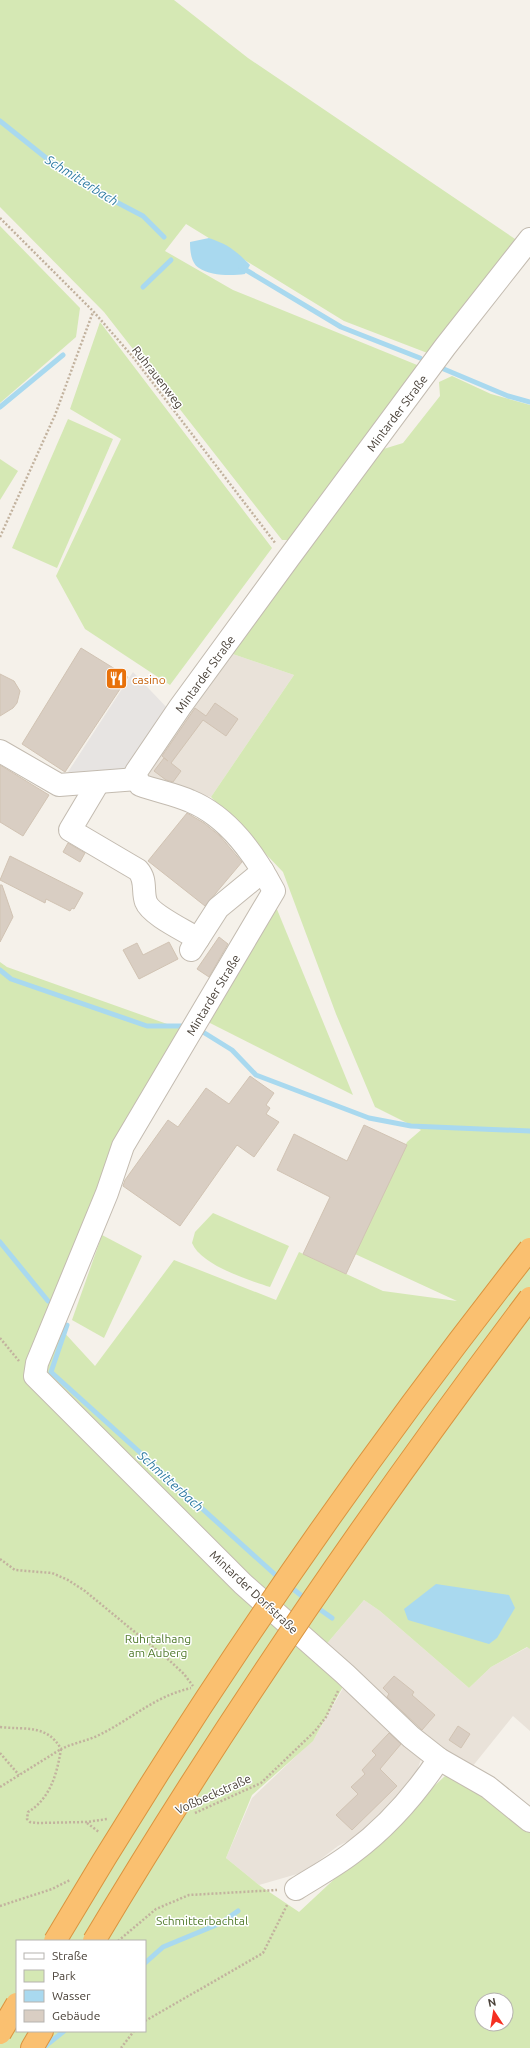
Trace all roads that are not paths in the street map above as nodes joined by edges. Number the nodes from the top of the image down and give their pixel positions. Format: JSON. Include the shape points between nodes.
{"nodes":[{"id":1,"x":530,"y":239,"type":"edge"},
{"id":2,"x":0,"y":751,"type":"edge"},
{"id":3,"x":136,"y":779,"type":"junction"},
{"id":4,"x":98,"y":783,"type":"junction"},
{"id":5,"x":263,"y":871,"type":"junction"},
{"id":6,"x":530,"y":1249,"type":"edge"},
{"id":7,"x":530,"y":1298,"type":"edge"},
{"id":8,"x":35,"y":1376,"type":"joint"},
{"id":9,"x":439,"y":1759,"type":"junction"},
{"id":10,"x":530,"y":1819,"type":"edge"},
{"id":11,"x":296,"y":1889,"type":"road end"},
{"id":12,"x":55,"y":1940,"type":"edge"},
{"id":13,"x":95,"y":1940,"type":"edge"},
{"id":14,"x":16,"y":2006,"type":"edge"},
{"id":15,"x":41,"y":2032,"type":"edge"},
{"id":16,"x":0,"y":2033,"type":"edge"},
{"id":17,"x":32,"y":2048,"type":"edge"}],
"edges":[{"from":1,"to":3,"type":"street","name":"Mintarder Straße","via":[[445,348],[180,707],[138,769]]},
{"from":2,"to":4,"type":"street","via":[[59,785]]},
{"from":3,"to":4,"type":"street"},
{"from":3,"to":5,"type":"street","name":"Mintarder Straße","via":[[142,786],[178,796],[204,808],[236,835]]},
{"from":4,"to":5,"type":"street","via":[[70,830],[138,870],[144,879],[146,902],[151,910],[195,945],[218,908]]},
{"from":5,"to":8,"type":"street","name":"Mintarder Straße","via":[[274,891],[123,1146],[107,1193],[37,1363]]},
{"from":6,"to":12,"type":"highway","bridge":true,"via":[[440,1367],[303,1557],[181,1739]]},
{"from":7,"to":13,"type":"highway","bridge":true,"via":[[400,1473],[293,1628],[164,1826]]},
{"from":8,"to":9,"type":"street","name":"Mintarder Dorfstraße","via":[[244,1584],[411,1737]]},
{"from":9,"to":10,"type":"street","name":"Mintarder Dorfstraße","via":[[474,1777]]},
{"from":9,"to":11,"type":"street","via":[[420,1788],[393,1817],[352,1852]]},
{"from":14,"to":16,"type":"highway","bridge":true},
{"from":15,"to":17,"type":"highway"}]}
